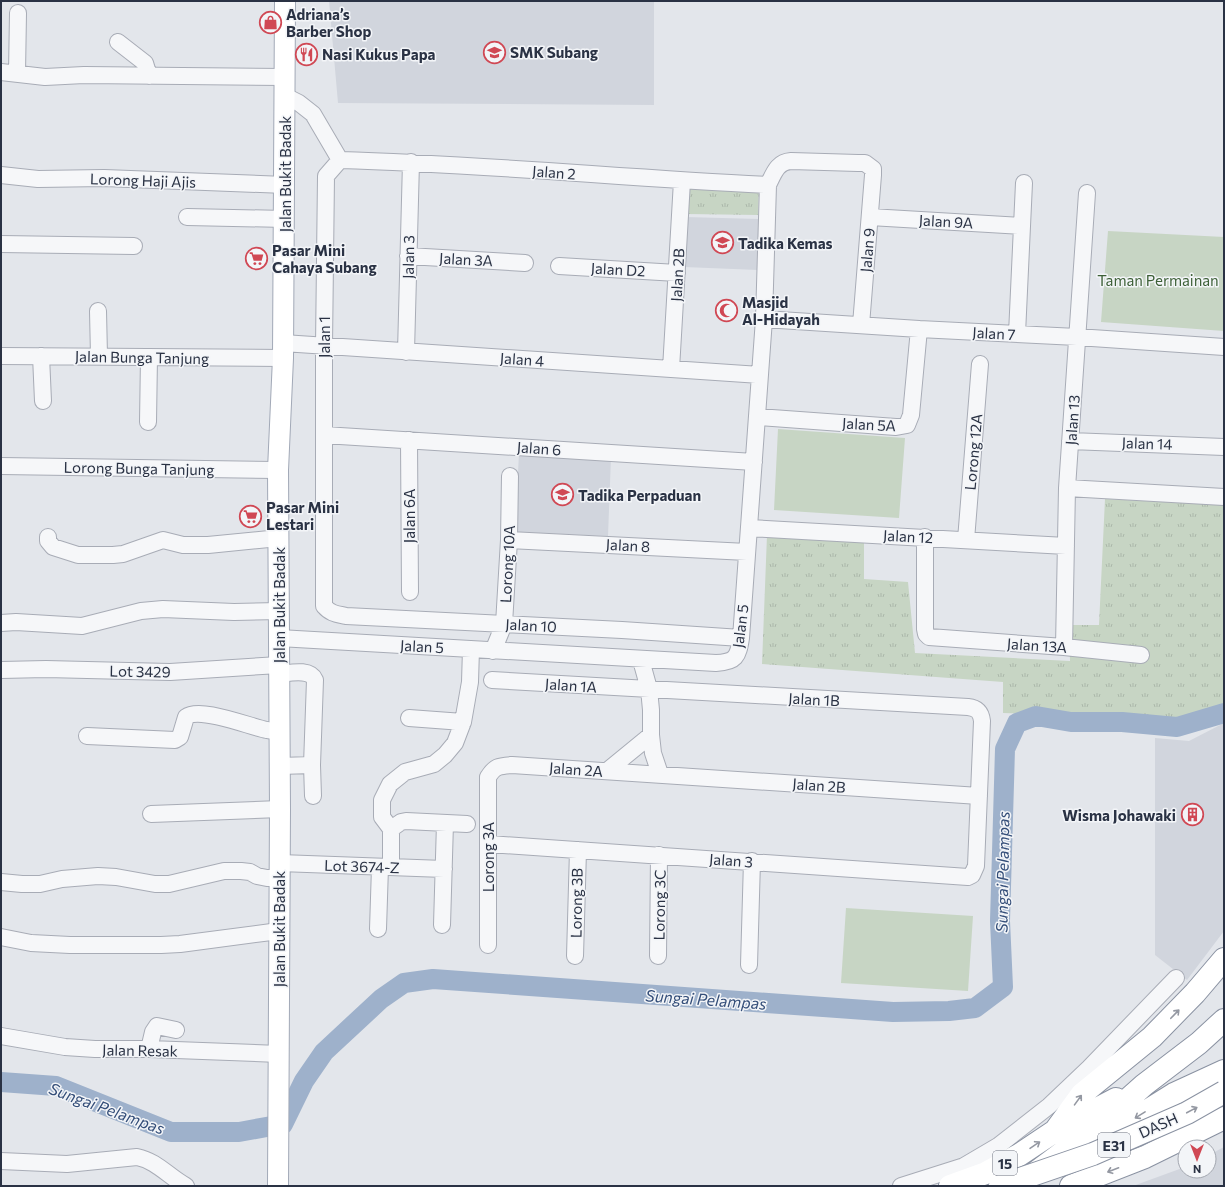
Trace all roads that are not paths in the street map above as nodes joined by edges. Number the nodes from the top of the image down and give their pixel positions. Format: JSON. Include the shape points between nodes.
{"nodes":[{"id":1,"x":285,"y":1,"type":"edge"},
{"id":2,"x":18,"y":13,"type":"dead end"},
{"id":3,"x":118,"y":42,"type":"dead end"},
{"id":4,"x":1,"y":72,"type":"edge"},
{"id":5,"x":17,"y":73,"type":"junction"},
{"id":6,"x":149,"y":76,"type":"junction"},
{"id":7,"x":286,"y":86,"type":"junction"},
{"id":8,"x":340,"y":160,"type":"junction"},
{"id":9,"x":411,"y":162,"type":"junction"},
{"id":10,"x":1,"y":175,"type":"edge"},
{"id":11,"x":682,"y":181,"type":"junction"},
{"id":12,"x":1024,"y":183,"type":"dead end"},
{"id":13,"x":768,"y":184,"type":"junction"},
{"id":14,"x":285,"y":185,"type":"junction"},
{"id":15,"x":1087,"y":193,"type":"dead end"},
{"id":16,"x":187,"y":217,"type":"dead end"},
{"id":17,"x":870,"y":217,"type":"junction"},
{"id":18,"x":285,"y":219,"type":"junction"},
{"id":19,"x":1022,"y":226,"type":"junction"},
{"id":20,"x":1,"y":244,"type":"edge"},
{"id":21,"x":134,"y":246,"type":"dead end"},
{"id":22,"x":408,"y":256,"type":"junction"},
{"id":23,"x":524,"y":263,"type":"dead end"},
{"id":24,"x":559,"y":266,"type":"dead end"},
{"id":25,"x":677,"y":272,"type":"junction"},
{"id":26,"x":98,"y":311,"type":"dead end"},
{"id":27,"x":764,"y":319,"type":"junction"},
{"id":28,"x":861,"y":325,"type":"junction"},
{"id":29,"x":919,"y":329,"type":"junction"},
{"id":30,"x":1017,"y":334,"type":"junction"},
{"id":31,"x":1077,"y":337,"type":"junction"},
{"id":32,"x":324,"y":346,"type":"junction"},
{"id":33,"x":1224,"y":347,"type":"edge"},
{"id":34,"x":283,"y":351,"type":"junction"},
{"id":35,"x":406,"y":352,"type":"junction"},
{"id":36,"x":1,"y":356,"type":"edge"},
{"id":37,"x":41,"y":356,"type":"junction"},
{"id":38,"x":99,"y":356,"type":"junction"},
{"id":39,"x":149,"y":357,"type":"junction"},
{"id":40,"x":980,"y":364,"type":"dead end"},
{"id":41,"x":671,"y":369,"type":"junction"},
{"id":42,"x":760,"y":375,"type":"junction"},
{"id":43,"x":43,"y":401,"type":"dead end"},
{"id":44,"x":758,"y":417,"type":"junction"},
{"id":45,"x":148,"y":422,"type":"dead end"},
{"id":46,"x":324,"y":435,"type":"junction"},
{"id":47,"x":409,"y":440,"type":"junction"},
{"id":48,"x":1070,"y":441,"type":"junction"},
{"id":49,"x":1224,"y":447,"type":"edge"},
{"id":50,"x":754,"y":462,"type":"junction"},
{"id":51,"x":1,"y":466,"type":"edge"},
{"id":52,"x":278,"y":470,"type":"junction"},
{"id":53,"x":510,"y":476,"type":"dead end"},
{"id":54,"x":1067,"y":488,"type":"junction"},
{"id":55,"x":1224,"y":497,"type":"edge"},
{"id":56,"x":749,"y":528,"type":"junction"},
{"id":57,"x":48,"y":537,"type":"dead end"},
{"id":58,"x":925,"y":537,"type":"junction"},
{"id":59,"x":279,"y":538,"type":"junction"},
{"id":60,"x":509,"y":540,"type":"junction"},
{"id":61,"x":966,"y":540,"type":"junction"},
{"id":62,"x":1066,"y":546,"type":"junction"},
{"id":63,"x":747,"y":552,"type":"junction"},
{"id":64,"x":410,"y":592,"type":"dead end"},
{"id":65,"x":324,"y":606,"type":"joint"},
{"id":66,"x":280,"y":611,"type":"junction"},
{"id":67,"x":1,"y":623,"type":"edge"},
{"id":68,"x":504,"y":624,"type":"junction"},
{"id":69,"x":280,"y":638,"type":"junction"},
{"id":70,"x":740,"y":638,"type":"junction"},
{"id":71,"x":1064,"y":647,"type":"junction"},
{"id":72,"x":471,"y":649,"type":"junction"},
{"id":73,"x":493,"y":651,"type":"junction"},
{"id":74,"x":1141,"y":655,"type":"dead end"},
{"id":75,"x":640,"y":660,"type":"junction"},
{"id":76,"x":279,"y":669,"type":"junction"},
{"id":77,"x":1,"y":670,"type":"edge"},
{"id":78,"x":492,"y":680,"type":"dead end"},
{"id":79,"x":649,"y":690,"type":"junction"},
{"id":80,"x":410,"y":718,"type":"dead end"},
{"id":81,"x":463,"y":722,"type":"junction"},
{"id":82,"x":280,"y":731,"type":"junction"},
{"id":83,"x":651,"y":735,"type":"junction"},
{"id":84,"x":87,"y":736,"type":"dead end"},
{"id":85,"x":312,"y":764,"type":"junction"},
{"id":86,"x":280,"y":766,"type":"junction"},
{"id":87,"x":493,"y":769,"type":"joint"},
{"id":88,"x":607,"y":771,"type":"junction"},
{"id":89,"x":660,"y":774,"type":"junction"},
{"id":90,"x":313,"y":796,"type":"dead end"},
{"id":91,"x":979,"y":796,"type":"junction"},
{"id":92,"x":280,"y":809,"type":"junction"},
{"id":93,"x":151,"y":814,"type":"dead end"},
{"id":94,"x":444,"y":823,"type":"junction"},
{"id":95,"x":467,"y":824,"type":"dead end"},
{"id":96,"x":391,"y":829,"type":"junction"},
{"id":97,"x":489,"y":844,"type":"junction"},
{"id":98,"x":578,"y":850,"type":"junction"},
{"id":99,"x":659,"y":855,"type":"junction"},
{"id":100,"x":752,"y":861,"type":"junction"},
{"id":101,"x":386,"y":867,"type":"junction"},
{"id":102,"x":444,"y":869,"type":"junction"},
{"id":103,"x":280,"y":871,"type":"junction"},
{"id":104,"x":1,"y":882,"type":"edge"},
{"id":105,"x":442,"y":925,"type":"dead end"},
{"id":106,"x":378,"y":929,"type":"dead end"},
{"id":107,"x":279,"y":931,"type":"junction"},
{"id":108,"x":1,"y":937,"type":"edge"},
{"id":109,"x":488,"y":945,"type":"dead end"},
{"id":110,"x":575,"y":956,"type":"dead end"},
{"id":111,"x":658,"y":956,"type":"dead end"},
{"id":112,"x":1224,"y":959,"type":"edge"},
{"id":113,"x":749,"y":965,"type":"dead end"},
{"id":114,"x":1224,"y":977,"type":"edge"},
{"id":115,"x":1176,"y":978,"type":"dead end"},
{"id":116,"x":1194,"y":993,"type":"junction"},
{"id":117,"x":1224,"y":1020,"type":"edge"},
{"id":118,"x":176,"y":1030,"type":"dead end"},
{"id":119,"x":1,"y":1036,"type":"edge"},
{"id":120,"x":149,"y":1049,"type":"junction"},
{"id":121,"x":279,"y":1054,"type":"junction"},
{"id":122,"x":1224,"y":1055,"type":"edge"},
{"id":123,"x":1224,"y":1071,"type":"edge"},
{"id":124,"x":1224,"y":1092,"type":"edge"},
{"id":125,"x":1174,"y":1094,"type":"junction"},
{"id":126,"x":1224,"y":1118,"type":"edge"},
{"id":127,"x":1061,"y":1140,"type":"junction"},
{"id":128,"x":1,"y":1161,"type":"edge"},
{"id":129,"x":186,"y":1186,"type":"edge"},
{"id":130,"x":278,"y":1186,"type":"edge"},
{"id":131,"x":901,"y":1186,"type":"edge"},
{"id":132,"x":950,"y":1186,"type":"edge"},
{"id":133,"x":1000,"y":1186,"type":"edge"},
{"id":134,"x":1015,"y":1186,"type":"edge"},
{"id":135,"x":1071,"y":1186,"type":"edge"}],
"edges":[{"from":1,"to":7,"type":"main road","name":"Jalan Bukit Badak"},
{"from":2,"to":5,"type":"street"},
{"from":3,"to":6,"type":"street","via":[[145,62]]},
{"from":4,"to":5,"type":"street"},
{"from":5,"to":6,"type":"street","via":[[45,77]]},
{"from":6,"to":7,"type":"street"},
{"from":7,"to":8,"type":"street","via":[[299,103],[313,114]]},
{"from":7,"to":14,"type":"main road","name":"Jalan Bukit Badak"},
{"from":8,"to":9,"type":"street","name":"Jalan 2"},
{"from":8,"to":32,"type":"street","name":"Jalan 1","via":[[326,176]]},
{"from":9,"to":11,"type":"street","name":"Jalan 2"},
{"from":9,"to":22,"type":"street","name":"Jalan 3"},
{"from":10,"to":14,"type":"street","name":"Lorong Haji Ajis"},
{"from":11,"to":13,"type":"street","name":"Jalan 2"},
{"from":11,"to":25,"type":"street","name":"Jalan 2B"},
{"from":12,"to":19,"type":"street"},
{"from":13,"to":17,"type":"street","name":"Jalan 9","via":[[778,166],[791,161],[865,163],[874,175]]},
{"from":13,"to":27,"type":"street","name":"Jalan 5"},
{"from":14,"to":18,"type":"main road","name":"Jalan Bukit Badak"},
{"from":15,"to":31,"type":"street","name":"Jalan 13"},
{"from":16,"to":18,"type":"street"},
{"from":17,"to":19,"type":"street","name":"Jalan 9A"},
{"from":17,"to":28,"type":"street","name":"Jalan 9"},
{"from":18,"to":34,"type":"main road","name":"Jalan Bukit Badak"},
{"from":19,"to":30,"type":"street"},
{"from":20,"to":21,"type":"street"},
{"from":22,"to":23,"type":"street","name":"Jalan 3A"},
{"from":22,"to":35,"type":"street","name":"Jalan 3"},
{"from":24,"to":25,"type":"street","name":"Jalan D2"},
{"from":25,"to":41,"type":"street","name":"Jalan 2B"},
{"from":26,"to":38,"type":"street"},
{"from":27,"to":28,"type":"street","name":"Jalan 7"},
{"from":27,"to":42,"type":"street","name":"Jalan 5"},
{"from":28,"to":29,"type":"street","name":"Jalan 7"},
{"from":29,"to":30,"type":"street","name":"Jalan 7"},
{"from":29,"to":44,"type":"street","name":"Jalan 5A","via":[[911,415],[907,425],[896,427]]},
{"from":30,"to":31,"type":"street","name":"Jalan 7"},
{"from":31,"to":33,"type":"street","name":"Jalan 7"},
{"from":31,"to":48,"type":"street","name":"Jalan 13"},
{"from":32,"to":34,"type":"street","name":"Jalan 4"},
{"from":32,"to":35,"type":"street","name":"Jalan 4"},
{"from":32,"to":46,"type":"street","name":"Jalan 1"},
{"from":34,"to":39,"type":"street","name":"Jalan Bunga Tanjung"},
{"from":34,"to":52,"type":"main road","name":"Jalan Bukit Badak"},
{"from":35,"to":41,"type":"street","name":"Jalan 4"},
{"from":36,"to":37,"type":"street","name":"Jalan Bunga Tanjung"},
{"from":37,"to":38,"type":"street","name":"Jalan Bunga Tanjung"},
{"from":37,"to":43,"type":"street"},
{"from":38,"to":39,"type":"street","name":"Jalan Bunga Tanjung"},
{"from":39,"to":45,"type":"street"},
{"from":40,"to":61,"type":"street","name":"Lorong 12A"},
{"from":41,"to":42,"type":"street","name":"Jalan 4"},
{"from":42,"to":44,"type":"street","name":"Jalan 5"},
{"from":44,"to":50,"type":"street","name":"Jalan 5"},
{"from":46,"to":47,"type":"street","name":"Jalan 6"},
{"from":46,"to":65,"type":"street","name":"Jalan 1"},
{"from":47,"to":50,"type":"street","name":"Jalan 6"},
{"from":47,"to":64,"type":"street","name":"Jalan 6A"},
{"from":48,"to":49,"type":"street","name":"Jalan 14"},
{"from":48,"to":54,"type":"street","name":"Jalan 13"},
{"from":50,"to":56,"type":"street","name":"Jalan 5"},
{"from":51,"to":52,"type":"street","name":"Lorong Bunga Tanjung"},
{"from":52,"to":59,"type":"main road","name":"Jalan Bukit Badak"},
{"from":53,"to":60,"type":"street","name":"Lorong 10A"},
{"from":54,"to":55,"type":"street"},
{"from":54,"to":62,"type":"street","name":"Jalan 13"},
{"from":56,"to":58,"type":"street","name":"Jalan 12"},
{"from":56,"to":63,"type":"street","name":"Jalan 5"},
{"from":57,"to":59,"type":"street","via":[[53,547],[78,555],[123,554],[163,540],[183,545],[208,545]]},
{"from":58,"to":61,"type":"street","name":"Jalan 12"},
{"from":58,"to":71,"type":"street","name":"Jalan 13A","via":[[928,636]]},
{"from":59,"to":66,"type":"main road","name":"Jalan Bukit Badak"},
{"from":60,"to":63,"type":"street","name":"Jalan 8"},
{"from":60,"to":68,"type":"street","name":"Lorong 10A"},
{"from":61,"to":62,"type":"street","name":"Jalan 12"},
{"from":62,"to":71,"type":"street","name":"Jalan 13"},
{"from":63,"to":70,"type":"street","name":"Jalan 5"},
{"from":65,"to":68,"type":"street","name":"Jalan 10","via":[[335,614],[346,616]]},
{"from":66,"to":67,"type":"street","via":[[162,609],[141,611],[82,626]]},
{"from":66,"to":69,"type":"main road","name":"Jalan Bukit Badak"},
{"from":68,"to":70,"type":"street","name":"Jalan 10"},
{"from":68,"to":73,"type":"street","name":"Lorong 10A"},
{"from":69,"to":72,"type":"street","name":"Jalan 5"},
{"from":69,"to":76,"type":"main road","name":"Jalan Bukit Badak"},
{"from":70,"to":75,"type":"street","name":"Jalan 5","via":[[739,652],[735,658],[724,663]]},
{"from":71,"to":74,"type":"street","name":"Jalan 13A"},
{"from":72,"to":73,"type":"street","name":"Jalan 5"},
{"from":72,"to":81,"type":"street","via":[[470,682]]},
{"from":73,"to":75,"type":"street","name":"Jalan 5"},
{"from":75,"to":79,"type":"street"},
{"from":76,"to":77,"type":"street","name":"Lot 3429","via":[[170,672]]},
{"from":76,"to":82,"type":"main road","name":"Jalan Bukit Badak"},
{"from":76,"to":85,"type":"street","name":"Lot 3429","via":[[308,673],[313,675],[315,680]]},
{"from":78,"to":79,"type":"street","name":"Jalan 1A"},
{"from":79,"to":83,"type":"street"},
{"from":79,"to":91,"type":"street","name":"Jalan 1B","via":[[974,708],[979,710],[982,721]]},
{"from":80,"to":81,"type":"street"},
{"from":81,"to":96,"type":"street","via":[[455,743],[445,755],[434,764],[405,772],[390,784],[382,800],[382,817]]},
{"from":82,"to":84,"type":"street","via":[[219,716],[191,714],[186,717],[180,737],[175,740]]},
{"from":82,"to":86,"type":"main road","name":"Jalan Bukit Badak"},
{"from":83,"to":88,"type":"street"},
{"from":83,"to":89,"type":"street","via":[[653,753]]},
{"from":85,"to":86,"type":"street"},
{"from":85,"to":90,"type":"street","name":"Lot 3429"},
{"from":86,"to":92,"type":"main road","name":"Jalan Bukit Badak"},
{"from":87,"to":88,"type":"street","name":"Jalan 2A","via":[[512,765]]},
{"from":87,"to":97,"type":"street","name":"Lorong 3A","via":[[488,777]]},
{"from":88,"to":89,"type":"street","name":"Jalan 2A"},
{"from":89,"to":91,"type":"street","name":"Jalan 2B"},
{"from":91,"to":100,"type":"street","name":"Jalan 3","via":[[976,866],[972,876],[963,878]]},
{"from":92,"to":93,"type":"street"},
{"from":92,"to":103,"type":"main road","name":"Jalan Bukit Badak"},
{"from":94,"to":95,"type":"street"},
{"from":94,"to":96,"type":"street","via":[[406,821],[396,824]]},
{"from":94,"to":102,"type":"street"},
{"from":96,"to":101,"type":"street"},
{"from":97,"to":98,"type":"street","name":"Jalan 3"},
{"from":97,"to":109,"type":"street","name":"Lorong 3A"},
{"from":98,"to":99,"type":"street","name":"Jalan 3"},
{"from":98,"to":110,"type":"street","name":"Lorong 3B"},
{"from":99,"to":100,"type":"street","name":"Jalan 3"},
{"from":99,"to":111,"type":"street","name":"Lorong 3C"},
{"from":100,"to":113,"type":"street"},
{"from":101,"to":102,"type":"street","name":"Lot 3674-Z"},
{"from":101,"to":103,"type":"street","name":"Lot 3674-Z"},
{"from":101,"to":106,"type":"street"},
{"from":102,"to":105,"type":"street"},
{"from":103,"to":104,"type":"street","name":"Lot 3674-Z","via":[[267,878],[250,872],[224,871],[169,884],[98,876],[40,884]]},
{"from":103,"to":107,"type":"main road","name":"Jalan Bukit Badak"},
{"from":107,"to":108,"type":"street","via":[[161,945],[62,945],[31,943]]},
{"from":107,"to":121,"type":"main road","name":"Jalan Bukit Badak"},
{"from":112,"to":116,"type":"highway"},
{"from":114,"to":116,"type":"highway","via":[[1210,982]]},
{"from":115,"to":131,"type":"street","via":[[1090,1068],[1049,1106],[998,1146],[964,1166]]},
{"from":127,"to":116,"type":"highway","one_way":true,"via":[[1082,1094],[1152,1037]]},
{"from":117,"to":127,"type":"highway","number":"15","via":[[1199,1043],[1144,1085]]},
{"from":118,"to":120,"type":"street","via":[[157,1026],[152,1032]]},
{"from":119,"to":120,"type":"street","name":"Jalan Resak","via":[[65,1047]]},
{"from":120,"to":121,"type":"street","name":"Jalan Resak"},
{"from":121,"to":130,"type":"main road","name":"Jalan Bukit Badak"},
{"from":122,"to":125,"type":"highway"},
{"from":123,"to":125,"type":"highway"},
{"from":133,"to":124,"type":"highway","name":"DASH","number":"E31","one_way":true,"bridge":true,"via":[[1093,1154],[1187,1113]]},
{"from":125,"to":127,"type":"highway","one_way":true,"via":[[1107,1136],[1087,1145]]},
{"from":126,"to":135,"type":"highway","name":"DASH","number":"E31","one_way":true,"via":[[1145,1157]]},
{"from":132,"to":127,"type":"highway","number":"15","one_way":true},
{"from":127,"to":134,"type":"highway","number":"15","via":[[1027,1179]]},
{"from":128,"to":129,"type":"street","via":[[67,1164],[146,1159]]}]}
